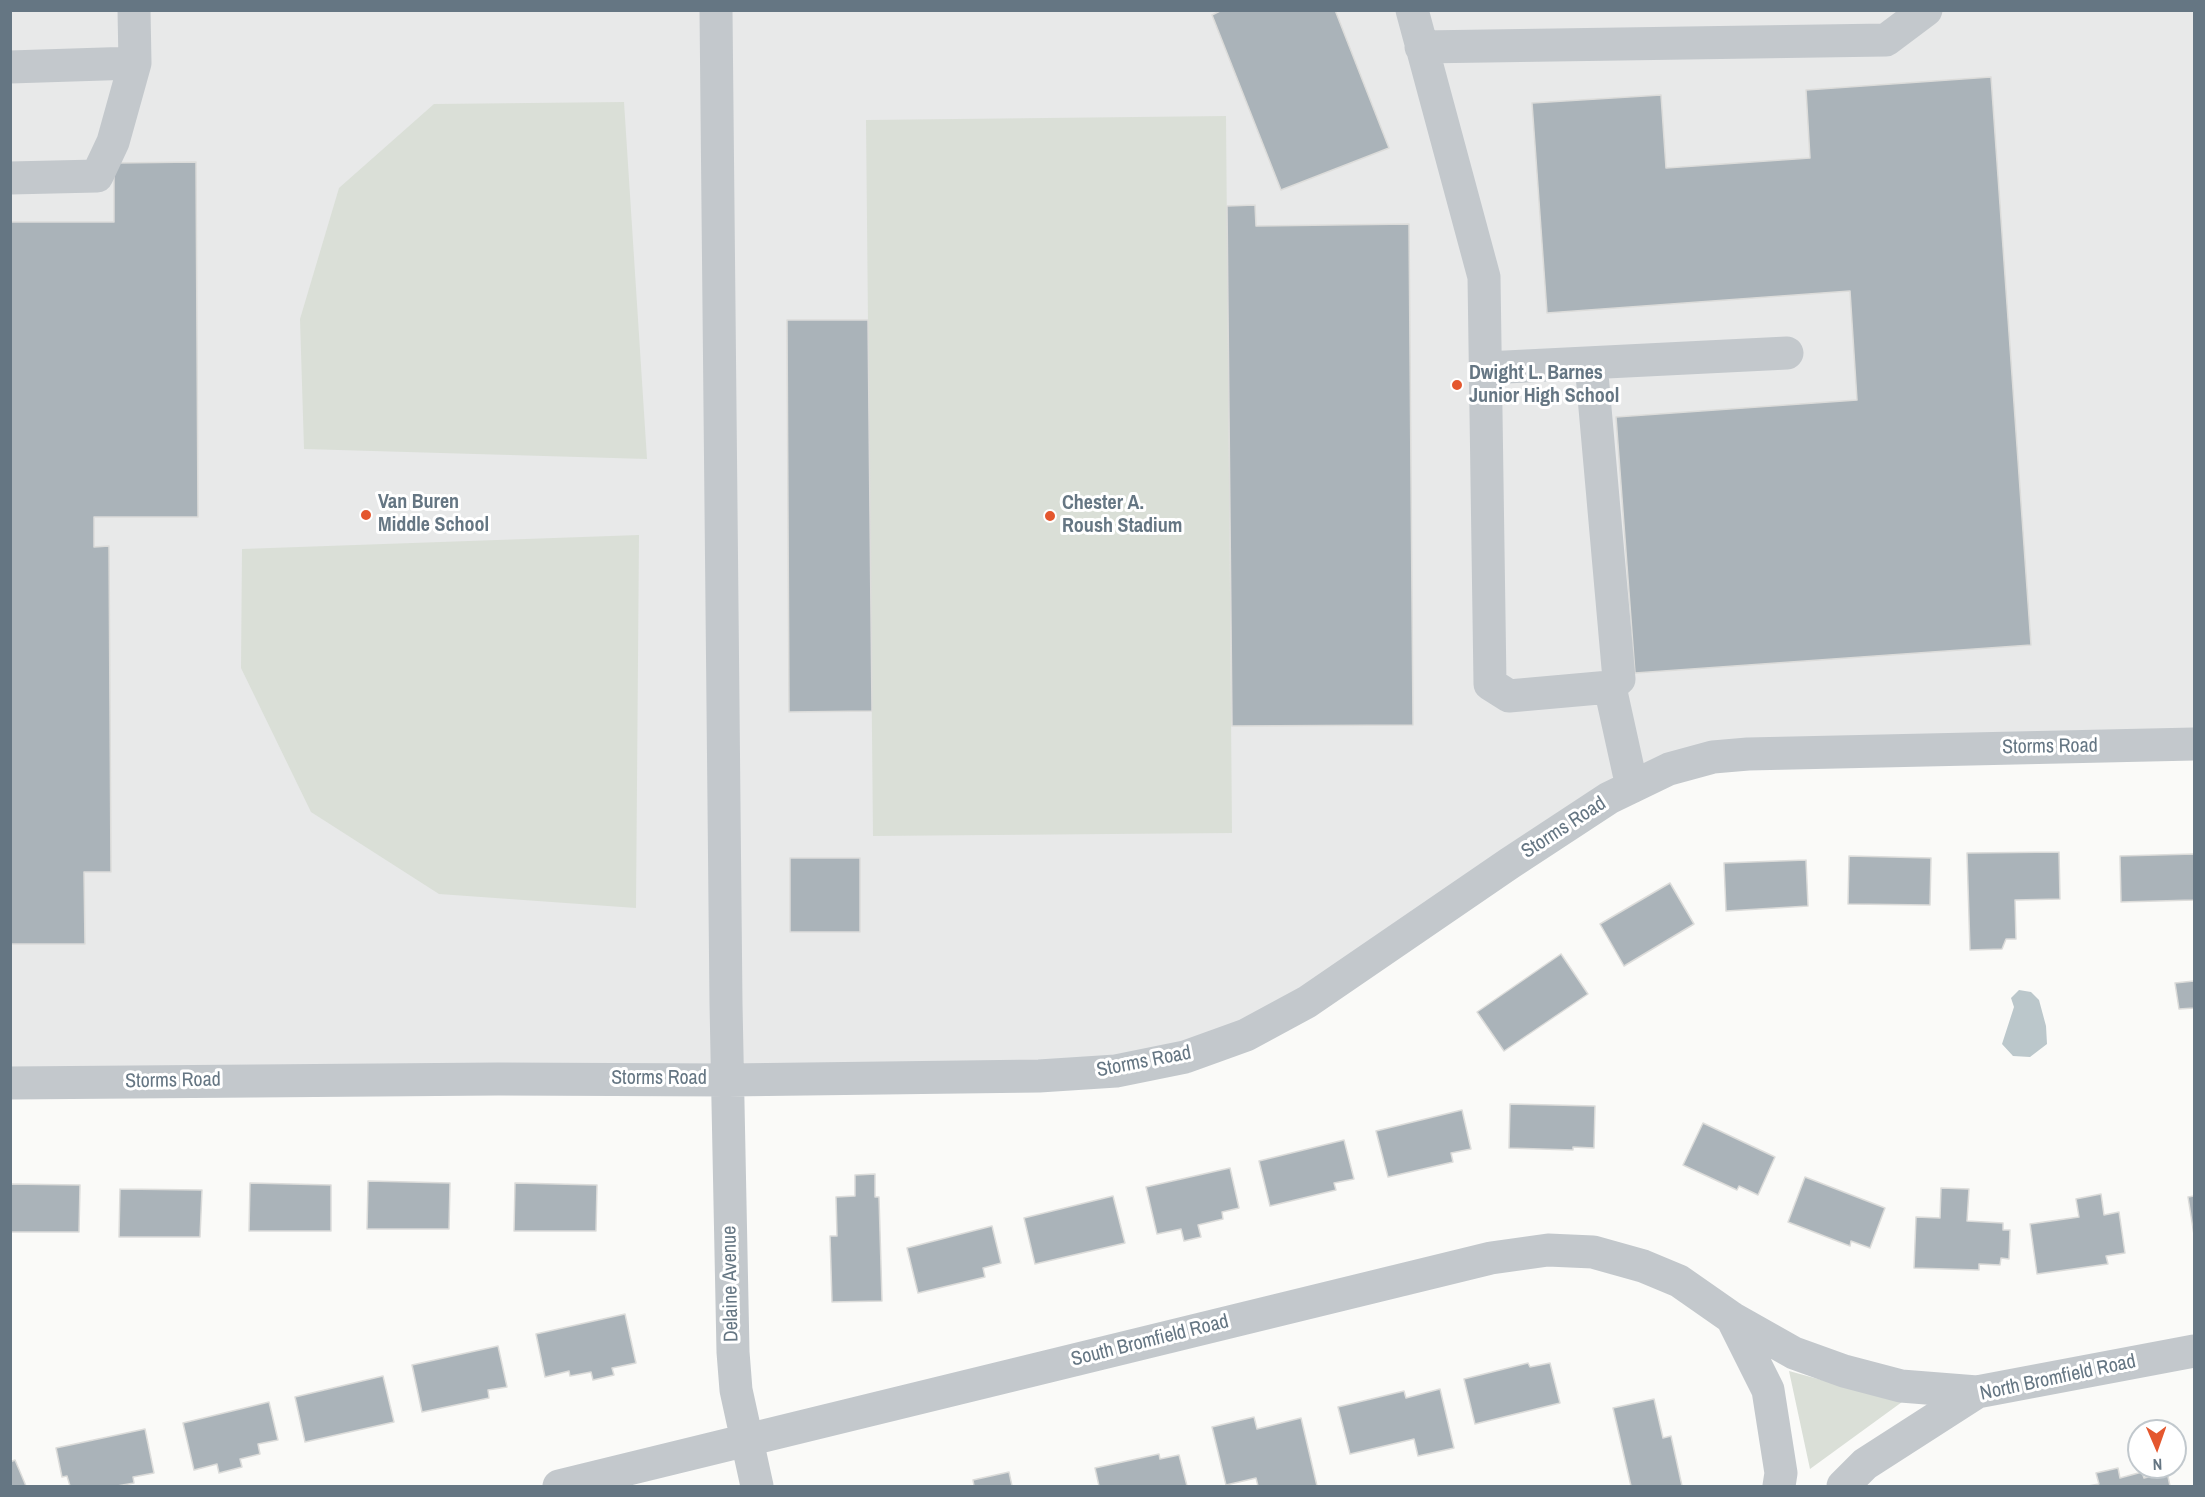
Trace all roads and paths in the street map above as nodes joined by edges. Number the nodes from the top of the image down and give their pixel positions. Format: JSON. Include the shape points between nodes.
{"nodes":[{"id":1,"x":134,"y":10,"type":"edge"},
{"id":2,"x":716,"y":10,"type":"edge"},
{"id":3,"x":1412,"y":10,"type":"edge"},
{"id":4,"x":1926,"y":10,"type":"edge"},
{"id":5,"x":1421,"y":47,"type":"junction"},
{"id":6,"x":135,"y":63,"type":"junction"},
{"id":7,"x":10,"y":67,"type":"edge"},
{"id":8,"x":10,"y":178,"type":"edge"},
{"id":9,"x":1787,"y":353,"type":"dead end"},
{"id":10,"x":1591,"y":363,"type":"junction"},
{"id":11,"x":1486,"y":368,"type":"junction"},
{"id":12,"x":1610,"y":687,"type":"junction"},
{"id":13,"x":2194,"y":744,"type":"edge"},
{"id":14,"x":1632,"y":787,"type":"junction"},
{"id":15,"x":728,"y":1080,"type":"junction"},
{"id":16,"x":10,"y":1083,"type":"edge"},
{"id":17,"x":1732,"y":1318,"type":"junction"},
{"id":18,"x":2194,"y":1351,"type":"edge"},
{"id":19,"x":1977,"y":1392,"type":"junction"},
{"id":20,"x":748,"y":1441,"type":"junction"},
{"id":21,"x":559,"y":1486,"type":"edge"},
{"id":22,"x":757,"y":1486,"type":"edge"},
{"id":23,"x":1779,"y":1486,"type":"edge"},
{"id":24,"x":1843,"y":1486,"type":"edge"}],
"edges":[{"from":1,"to":6,"type":"street"},
{"from":2,"to":15,"type":"street","name":"Delaine Avenue"},
{"from":3,"to":5,"type":"street"},
{"from":4,"to":5,"type":"street","via":[[1886,40]]},
{"from":5,"to":11,"type":"street","via":[[1484,277]]},
{"from":6,"to":7,"type":"street"},
{"from":6,"to":8,"type":"street","via":[[113,142],[97,176]]},
{"from":9,"to":10,"type":"street"},
{"from":10,"to":11,"type":"street"},
{"from":10,"to":12,"type":"street","via":[[1619,679]]},
{"from":11,"to":12,"type":"street","via":[[1490,684],[1509,696]]},
{"from":12,"to":14,"type":"street"},
{"from":13,"to":14,"type":"street","name":"Storms Road","via":[[1748,753],[1713,757],[1669,769]]},
{"from":14,"to":15,"type":"street","name":"Storms Road","via":[[1510,863],[1307,1002],[1246,1035],[1185,1056],[1116,1071],[1039,1076]]},
{"from":15,"to":16,"type":"street","name":"Storms Road"},
{"from":15,"to":20,"type":"street","name":"Delaine Avenue","via":[[732,1352]]},
{"from":17,"to":19,"type":"street","name":"South Bromfield Road","via":[[1794,1353],[1844,1371],[1901,1386]]},
{"from":17,"to":20,"type":"street","name":"South Bromfield Road","via":[[1679,1281],[1643,1266],[1593,1252],[1548,1250],[1491,1258]]},
{"from":17,"to":23,"type":"street","name":"South Bromfield Road","via":[[1767,1390],[1781,1473]]},
{"from":18,"to":19,"type":"street","name":"North Bromfield Road"},
{"from":19,"to":24,"type":"street","name":"North Bromfield Road","via":[[1865,1464]]},
{"from":20,"to":21,"type":"street","name":"South Bromfield Road"},
{"from":20,"to":22,"type":"street","name":"Delaine Avenue"}]}
